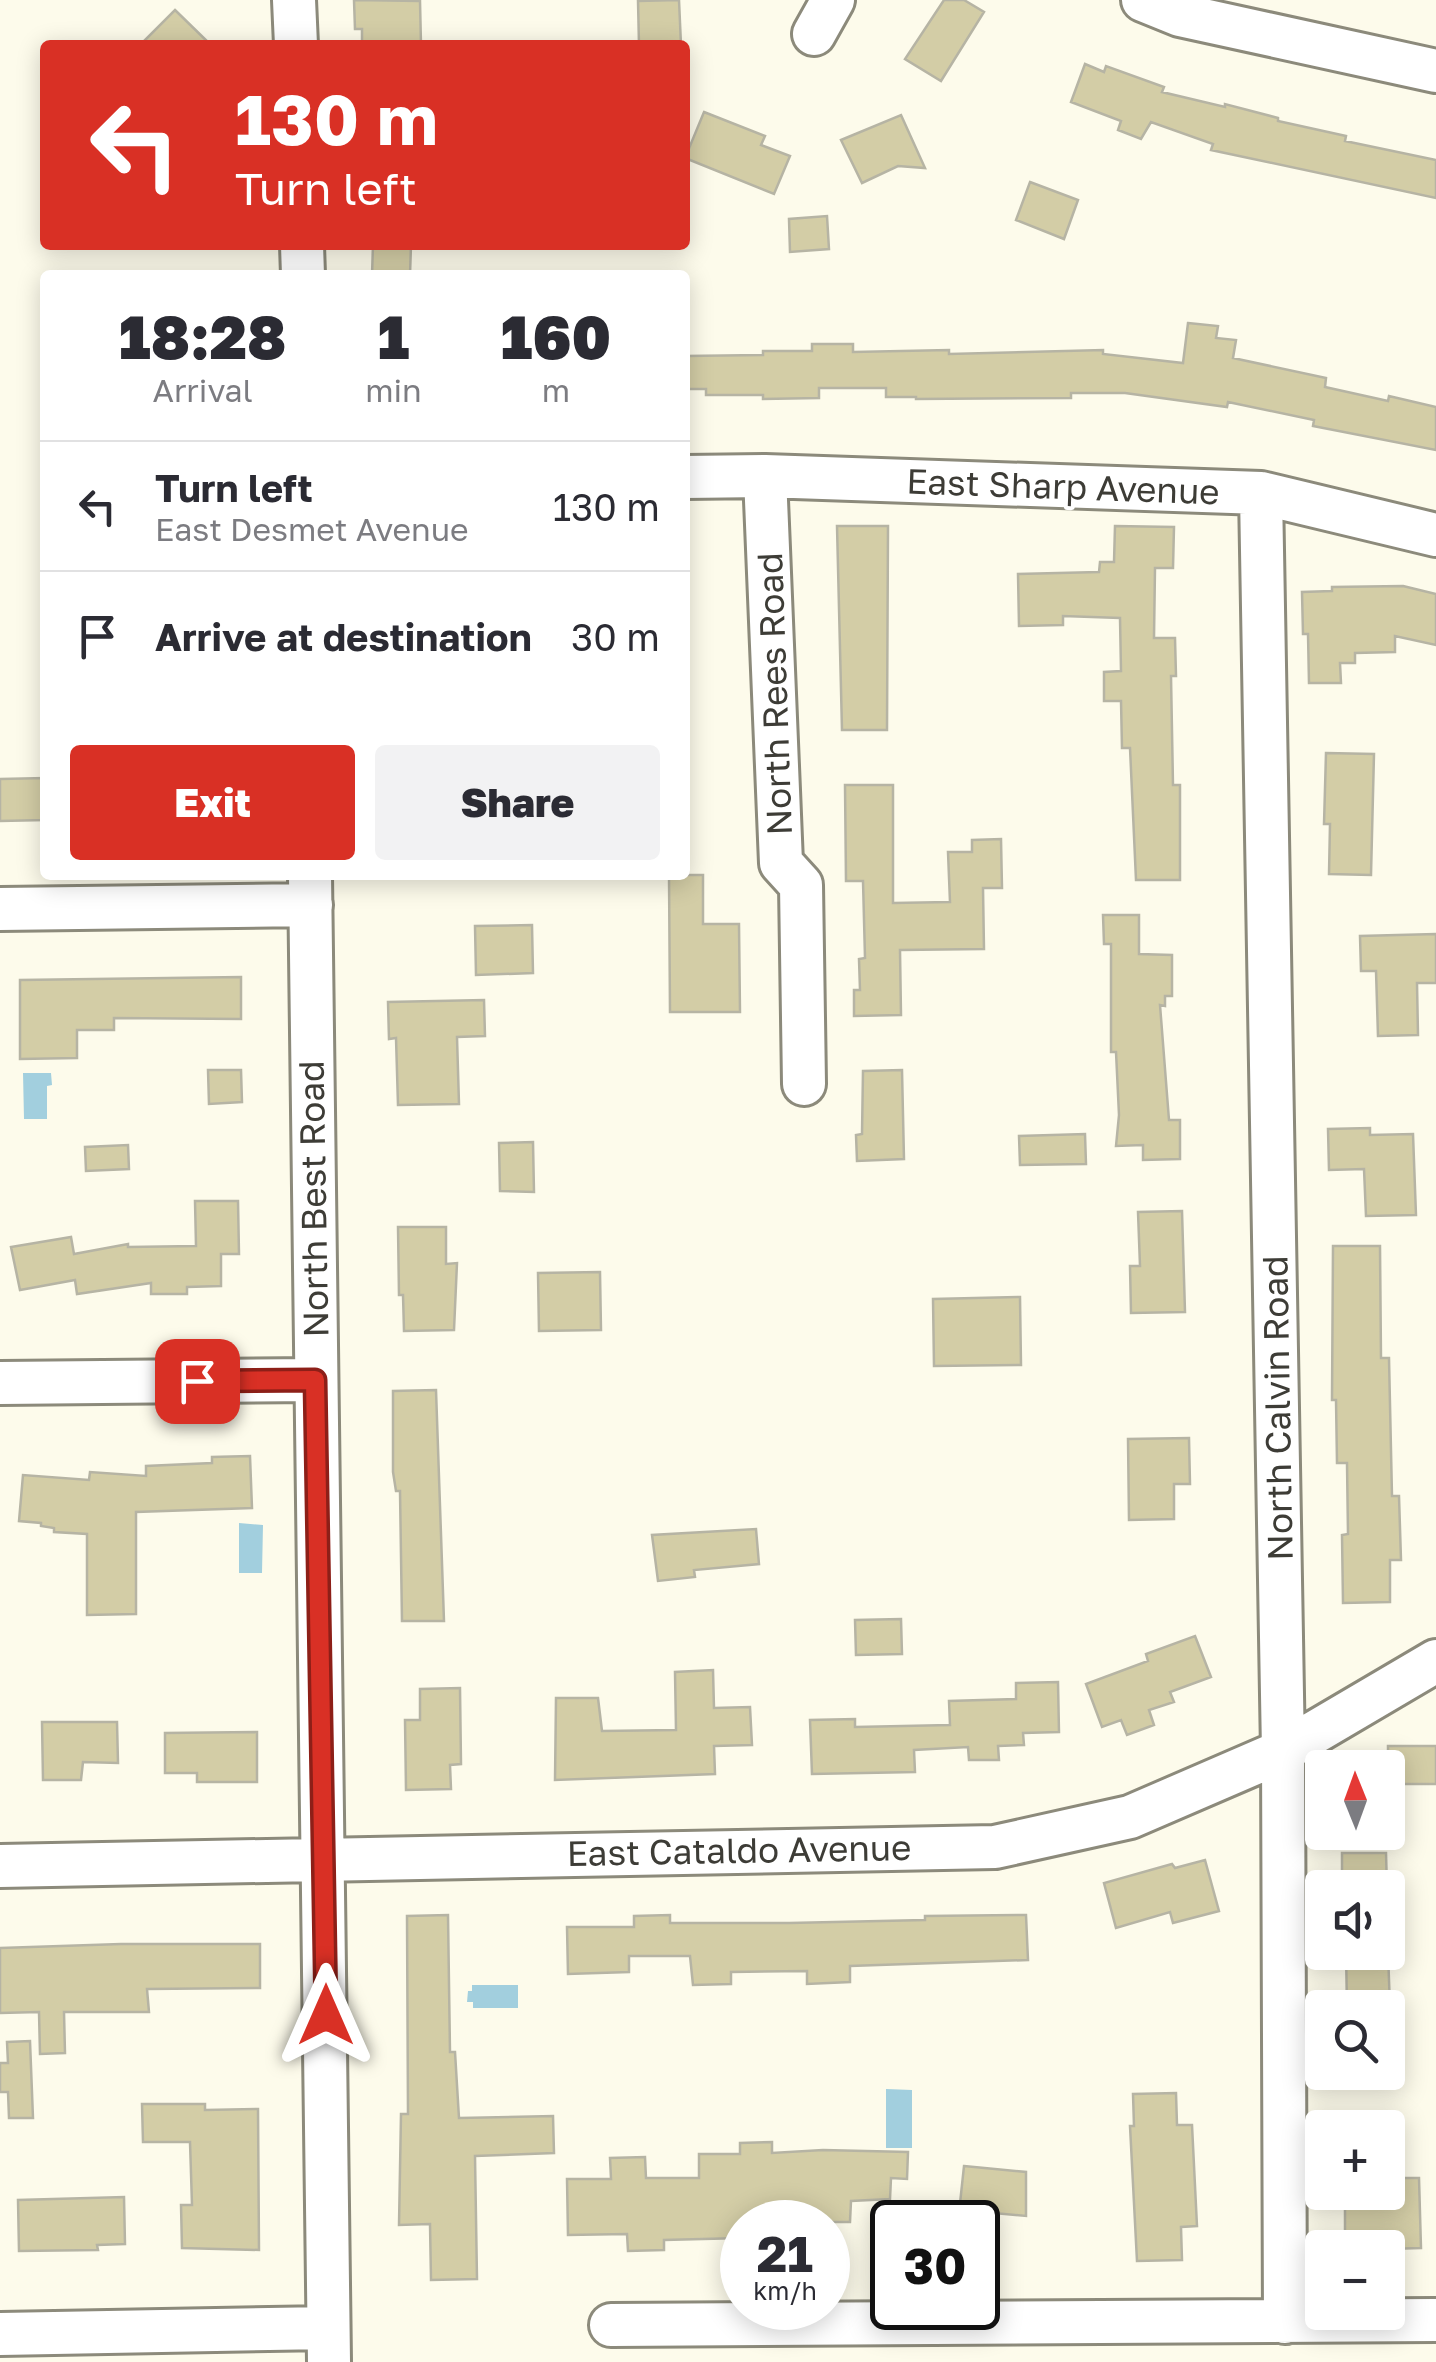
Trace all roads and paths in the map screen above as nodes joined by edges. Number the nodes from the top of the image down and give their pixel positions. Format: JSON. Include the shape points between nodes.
{"nodes":[{"id":1,"x":294,"y":0,"type":"edge"},
{"id":2,"x":1143,"y":0,"type":"edge"},
{"id":3,"x":296,"y":40,"type":"edge"},
{"id":4,"x":1436,"y":71,"type":"edge"},
{"id":5,"x":765,"y":476,"type":"junction"},
{"id":6,"x":690,"y":477,"type":"edge"},
{"id":7,"x":1261,"y":493,"type":"junction"},
{"id":8,"x":1436,"y":535,"type":"edge"},
{"id":9,"x":310,"y":890,"type":"edge"},
{"id":10,"x":0,"y":909,"type":"edge"},
{"id":11,"x":804,"y":1084,"type":"dead end"},
{"id":12,"x":315,"y":1380,"type":"junction"},
{"id":13,"x":0,"y":1384,"type":"edge"},
{"id":14,"x":1436,"y":1662,"type":"edge"},
{"id":15,"x":1283,"y":1751,"type":"junction"},
{"id":16,"x":326,"y":1859,"type":"junction"},
{"id":17,"x":0,"y":1866,"type":"edge"},
{"id":18,"x":1436,"y":2320,"type":"edge"},
{"id":19,"x":1285,"y":2322,"type":"junction"},
{"id":20,"x":611,"y":2325,"type":"dead end"},
{"id":21,"x":0,"y":2334,"type":"edge"},
{"id":22,"x":329,"y":2345,"type":"edge"}],
"edges":[{"from":1,"to":3,"type":"street"},
{"from":2,"to":4,"type":"street"},
{"from":5,"to":6,"type":"street","name":"East Sharp Avenue"},
{"from":5,"to":7,"type":"street","name":"East Sharp Avenue"},
{"from":5,"to":11,"type":"street","name":"North Rees Road","via":[[781,863],[801,884]]},
{"from":7,"to":8,"type":"street","name":"East Sharp Avenue"},
{"from":7,"to":15,"type":"street","name":"North Calvin Road"},
{"from":9,"to":10,"type":"street"},
{"from":9,"to":12,"type":"street","name":"North Best Road"},
{"from":12,"to":13,"type":"street"},
{"from":12,"to":16,"type":"street","name":"North Best Road"},
{"from":14,"to":15,"type":"street","name":"East Cataldo Avenue"},
{"from":15,"to":16,"type":"street","name":"East Cataldo Avenue","via":[[1130,1817],[995,1847]]},
{"from":15,"to":19,"type":"street","name":"North Calvin Road"},
{"from":16,"to":17,"type":"street","name":"East Cataldo Avenue"},
{"from":16,"to":22,"type":"street","name":"North Best Road"},
{"from":18,"to":19,"type":"street"},
{"from":19,"to":20,"type":"street"},
{"from":21,"to":22,"type":"street"}]}
